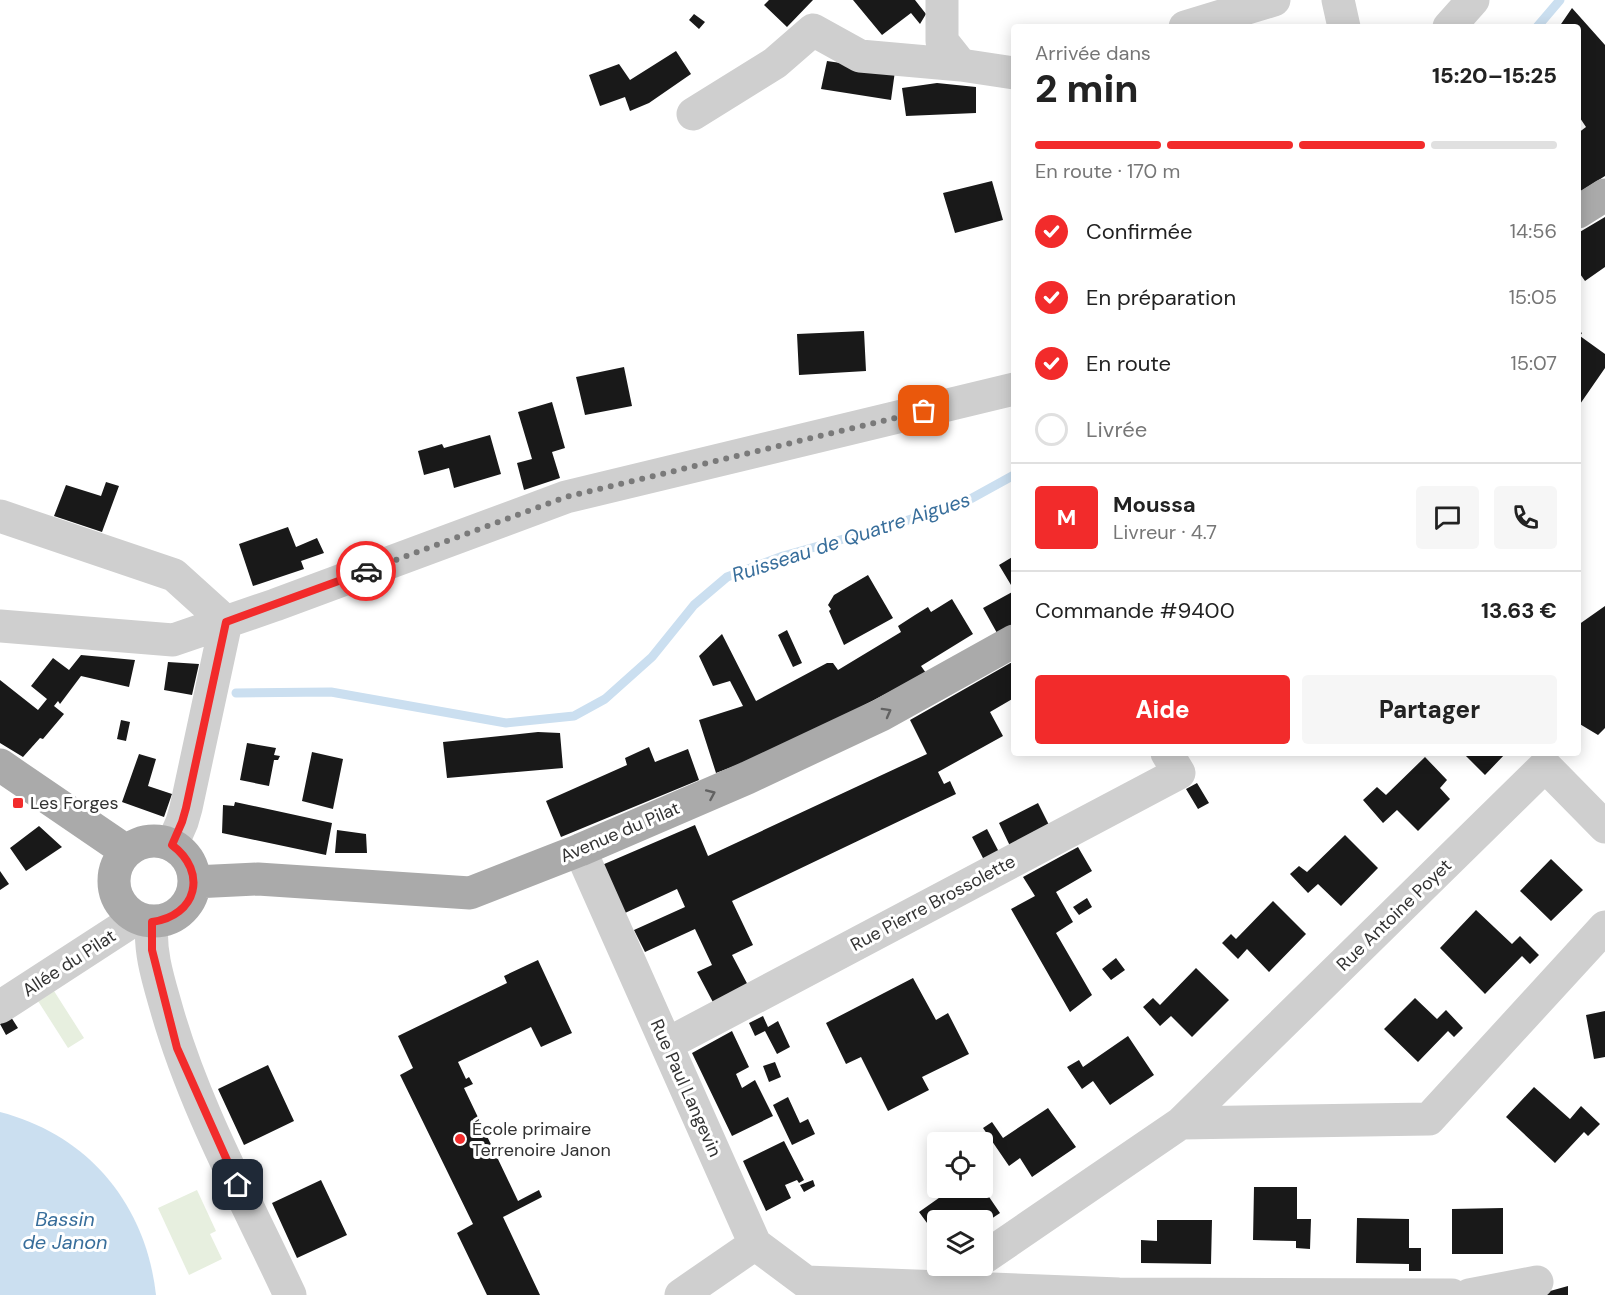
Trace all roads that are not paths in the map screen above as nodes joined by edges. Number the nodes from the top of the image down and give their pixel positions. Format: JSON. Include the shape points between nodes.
{"nodes":[{"id":1,"x":942,"y":0,"type":"edge"},
{"id":2,"x":1274,"y":0,"type":"edge"},
{"id":3,"x":1338,"y":0,"type":"edge"},
{"id":4,"x":1473,"y":0,"type":"edge"},
{"id":5,"x":1195,"y":24,"type":"edge"},
{"id":6,"x":1343,"y":24,"type":"edge"},
{"id":7,"x":1452,"y":24,"type":"edge"},
{"id":8,"x":961,"y":65,"type":"junction"},
{"id":9,"x":1011,"y":73,"type":"edge"},
{"id":10,"x":693,"y":114,"type":"dead end"},
{"id":11,"x":1605,"y":195,"type":"edge"},
{"id":12,"x":1581,"y":210,"type":"edge"},
{"id":13,"x":1011,"y":390,"type":"edge"},
{"id":14,"x":0,"y":516,"type":"edge"},
{"id":15,"x":226,"y":622,"type":"junction"},
{"id":16,"x":0,"y":626,"type":"edge"},
{"id":17,"x":1011,"y":643,"type":"edge"},
{"id":18,"x":1169,"y":756,"type":"edge"},
{"id":19,"x":0,"y":765,"type":"edge"},
{"id":20,"x":1605,"y":827,"type":"edge"},
{"id":21,"x":172,"y":845,"type":"junction"},
{"id":22,"x":580,"y":850,"type":"junction"},
{"id":23,"x":126,"y":852,"type":"junction"},
{"id":24,"x":194,"y":882,"type":"junction"},
{"id":25,"x":145,"y":920,"type":"junction"},
{"id":26,"x":1605,"y":927,"type":"edge"},
{"id":27,"x":0,"y":1007,"type":"edge"},
{"id":28,"x":667,"y":1044,"type":"junction"},
{"id":29,"x":1181,"y":1123,"type":"junction"},
{"id":30,"x":754,"y":1244,"type":"junction"},
{"id":31,"x":969,"y":1279,"type":"edge"},
{"id":32,"x":1537,"y":1282,"type":"dead end"},
{"id":33,"x":291,"y":1295,"type":"edge"},
{"id":34,"x":681,"y":1295,"type":"edge"},
{"id":35,"x":1452,"y":1295,"type":"edge"},
{"id":36,"x":1469,"y":1295,"type":"edge"}],
"edges":[{"from":1,"to":8,"type":"street","via":[[942,41]]},
{"from":2,"to":5,"type":"street"},
{"from":3,"to":6,"type":"street"},
{"from":4,"to":7,"type":"street"},
{"from":8,"to":9,"type":"street"},
{"from":8,"to":10,"type":"street","via":[[860,56],[813,30],[775,63]]},
{"from":11,"to":12,"type":"main road"},
{"from":13,"to":15,"type":"street","via":[[566,497]]},
{"from":14,"to":15,"type":"street","via":[[174,575]]},
{"from":15,"to":16,"type":"street","via":[[173,640]]},
{"from":15,"to":21,"type":"street","via":[[186,808]]},
{"from":22,"to":17,"type":"main road","name":"Avenue du Pilat","one_way":true,"via":[[881,715]]},
{"from":18,"to":28,"type":"street","name":"Rue Pierre Brossolette","via":[[1179,773]]},
{"from":19,"to":23,"type":"main road"},
{"from":20,"to":29,"type":"street","name":"Rue Antoine Poyet","via":[[1545,766]]},
{"from":21,"to":23,"type":"main road","via":[[148,841]]},
{"from":21,"to":24,"type":"main road","via":[[188,860]]},
{"from":22,"to":24,"type":"main road","name":"Avenue du Pilat","via":[[470,893],[258,879]]},
{"from":22,"to":28,"type":"street","name":"Rue Paul Langevin"},
{"from":23,"to":25,"type":"main road","via":[[118,862],[114,888],[126,911]]},
{"from":24,"to":25,"type":"main road","via":[[192,895],[177,915],[165,920]]},
{"from":25,"to":27,"type":"street","name":"Allée du Pilat"},
{"from":25,"to":33,"type":"street","via":[[177,1048]]},
{"from":26,"to":29,"type":"street","via":[[1429,1119]]},
{"from":28,"to":30,"type":"street","name":"Rue Paul Langevin"},
{"from":29,"to":31,"type":"street","name":"Rue Antoine Poyet"},
{"from":30,"to":31,"type":"street","via":[[806,1282]]},
{"from":30,"to":34,"type":"street"},
{"from":31,"to":35,"type":"street","via":[[1119,1294]]},
{"from":32,"to":36,"type":"street"}]}
